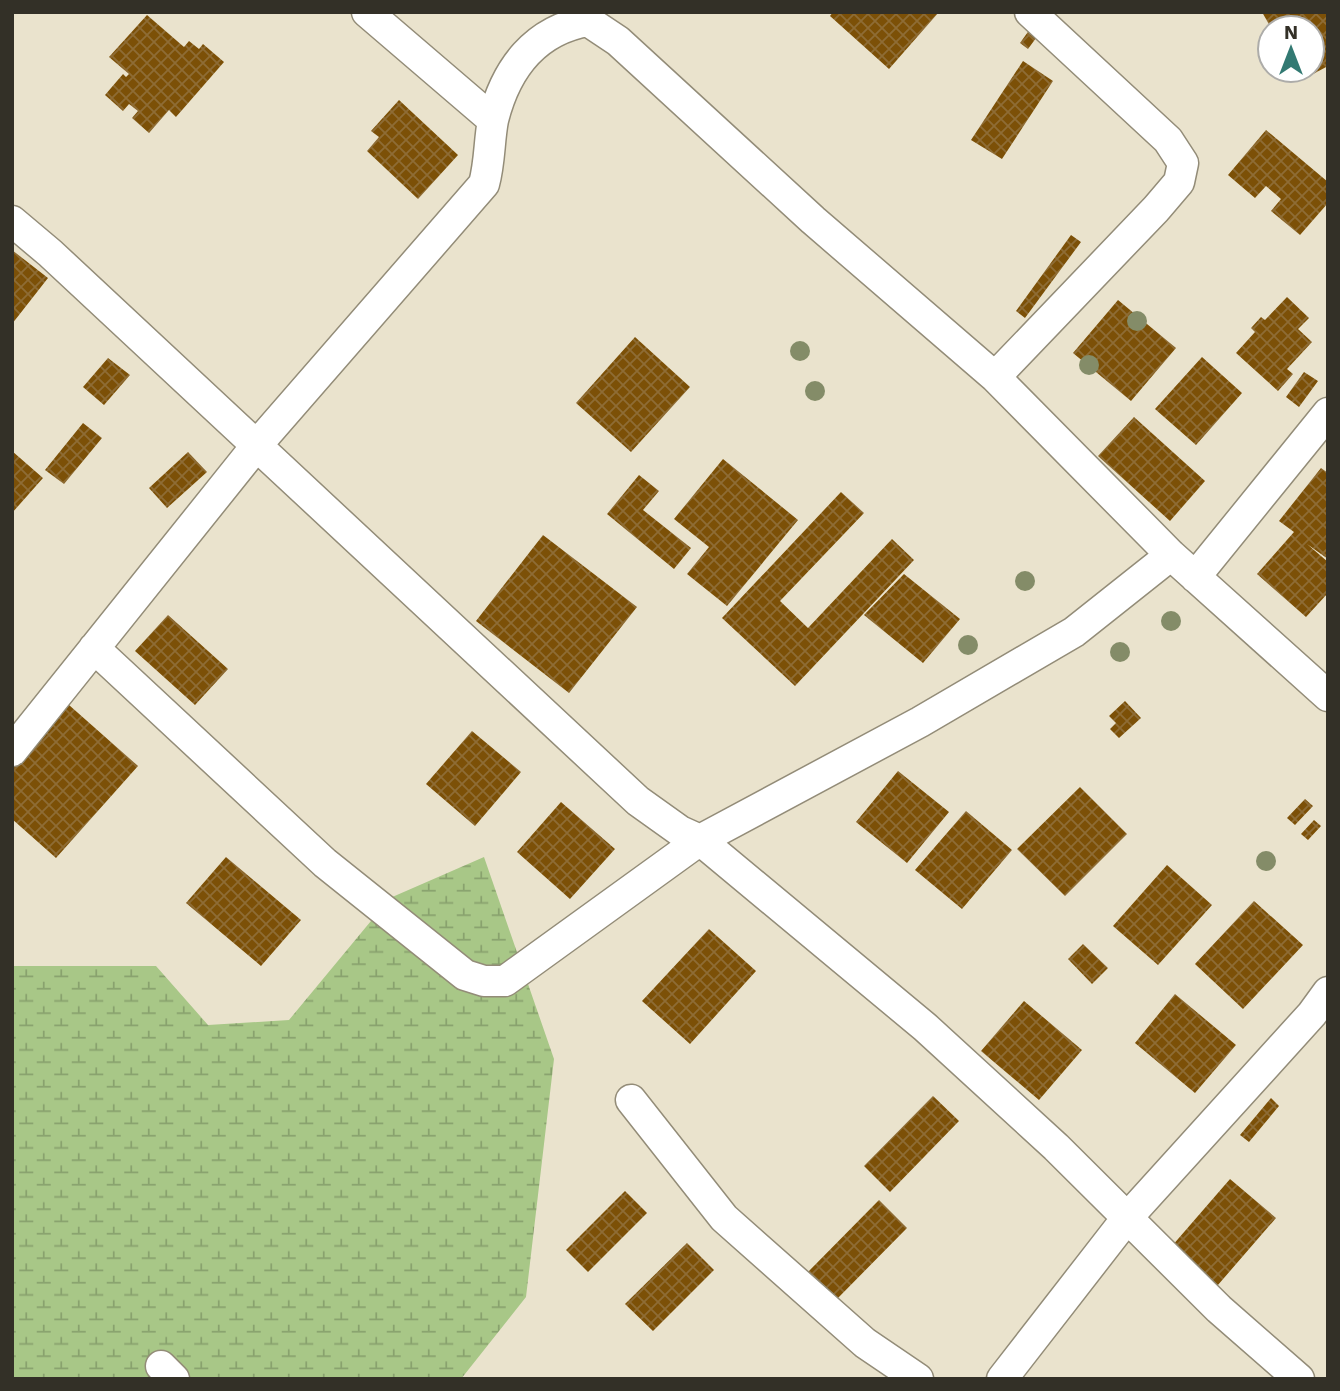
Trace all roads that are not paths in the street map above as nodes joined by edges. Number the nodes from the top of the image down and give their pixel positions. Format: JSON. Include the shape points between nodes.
{"nodes":[{"id":1,"x":367,"y":12,"type":"edge"},
{"id":2,"x":1030,"y":12,"type":"edge"},
{"id":3,"x":584,"y":17,"type":"edge"},
{"id":4,"x":493,"y":120,"type":"junction"},
{"id":5,"x":12,"y":221,"type":"edge"},
{"id":6,"x":995,"y":377,"type":"junction"},
{"id":7,"x":1328,"y":413,"type":"edge"},
{"id":8,"x":257,"y":445,"type":"junction"},
{"id":9,"x":1171,"y":555,"type":"junction"},
{"id":10,"x":1195,"y":577,"type":"junction"},
{"id":11,"x":94,"y":648,"type":"junction"},
{"id":12,"x":1328,"y":696,"type":"edge"},
{"id":13,"x":12,"y":751,"type":"edge"},
{"id":14,"x":700,"y":840,"type":"junction"},
{"id":15,"x":1328,"y":992,"type":"edge"},
{"id":16,"x":631,"y":1100,"type":"dead end"},
{"id":17,"x":1127,"y":1218,"type":"junction"},
{"id":18,"x":918,"y":1379,"type":"edge"},
{"id":19,"x":1002,"y":1379,"type":"edge"},
{"id":20,"x":1299,"y":1379,"type":"edge"}],
"edges":[{"from":1,"to":4,"type":"street"},
{"from":2,"to":6,"type":"street","via":[[1168,140],[1183,163],[1179,182],[1156,209]]},
{"from":3,"to":4,"type":"street","via":[[544,36],[526,52]]},
{"from":3,"to":6,"type":"street","via":[[618,41],[813,220]]},
{"from":4,"to":8,"type":"street","via":[[484,184]]},
{"from":5,"to":8,"type":"street"},
{"from":6,"to":9,"type":"street"},
{"from":7,"to":10,"type":"street"},
{"from":8,"to":11,"type":"street"},
{"from":8,"to":14,"type":"street","via":[[638,801]]},
{"from":9,"to":10,"type":"street"},
{"from":9,"to":14,"type":"street","via":[[1074,632]]},
{"from":10,"to":12,"type":"street"},
{"from":11,"to":13,"type":"street"},
{"from":11,"to":14,"type":"street","via":[[325,863],[465,975],[505,981]]},
{"from":14,"to":17,"type":"street","via":[[925,1027]]},
{"from":15,"to":17,"type":"street"},
{"from":16,"to":18,"type":"street","via":[[724,1218],[865,1343]]},
{"from":17,"to":19,"type":"street"},
{"from":17,"to":20,"type":"street","via":[[1219,1309]]}]}
